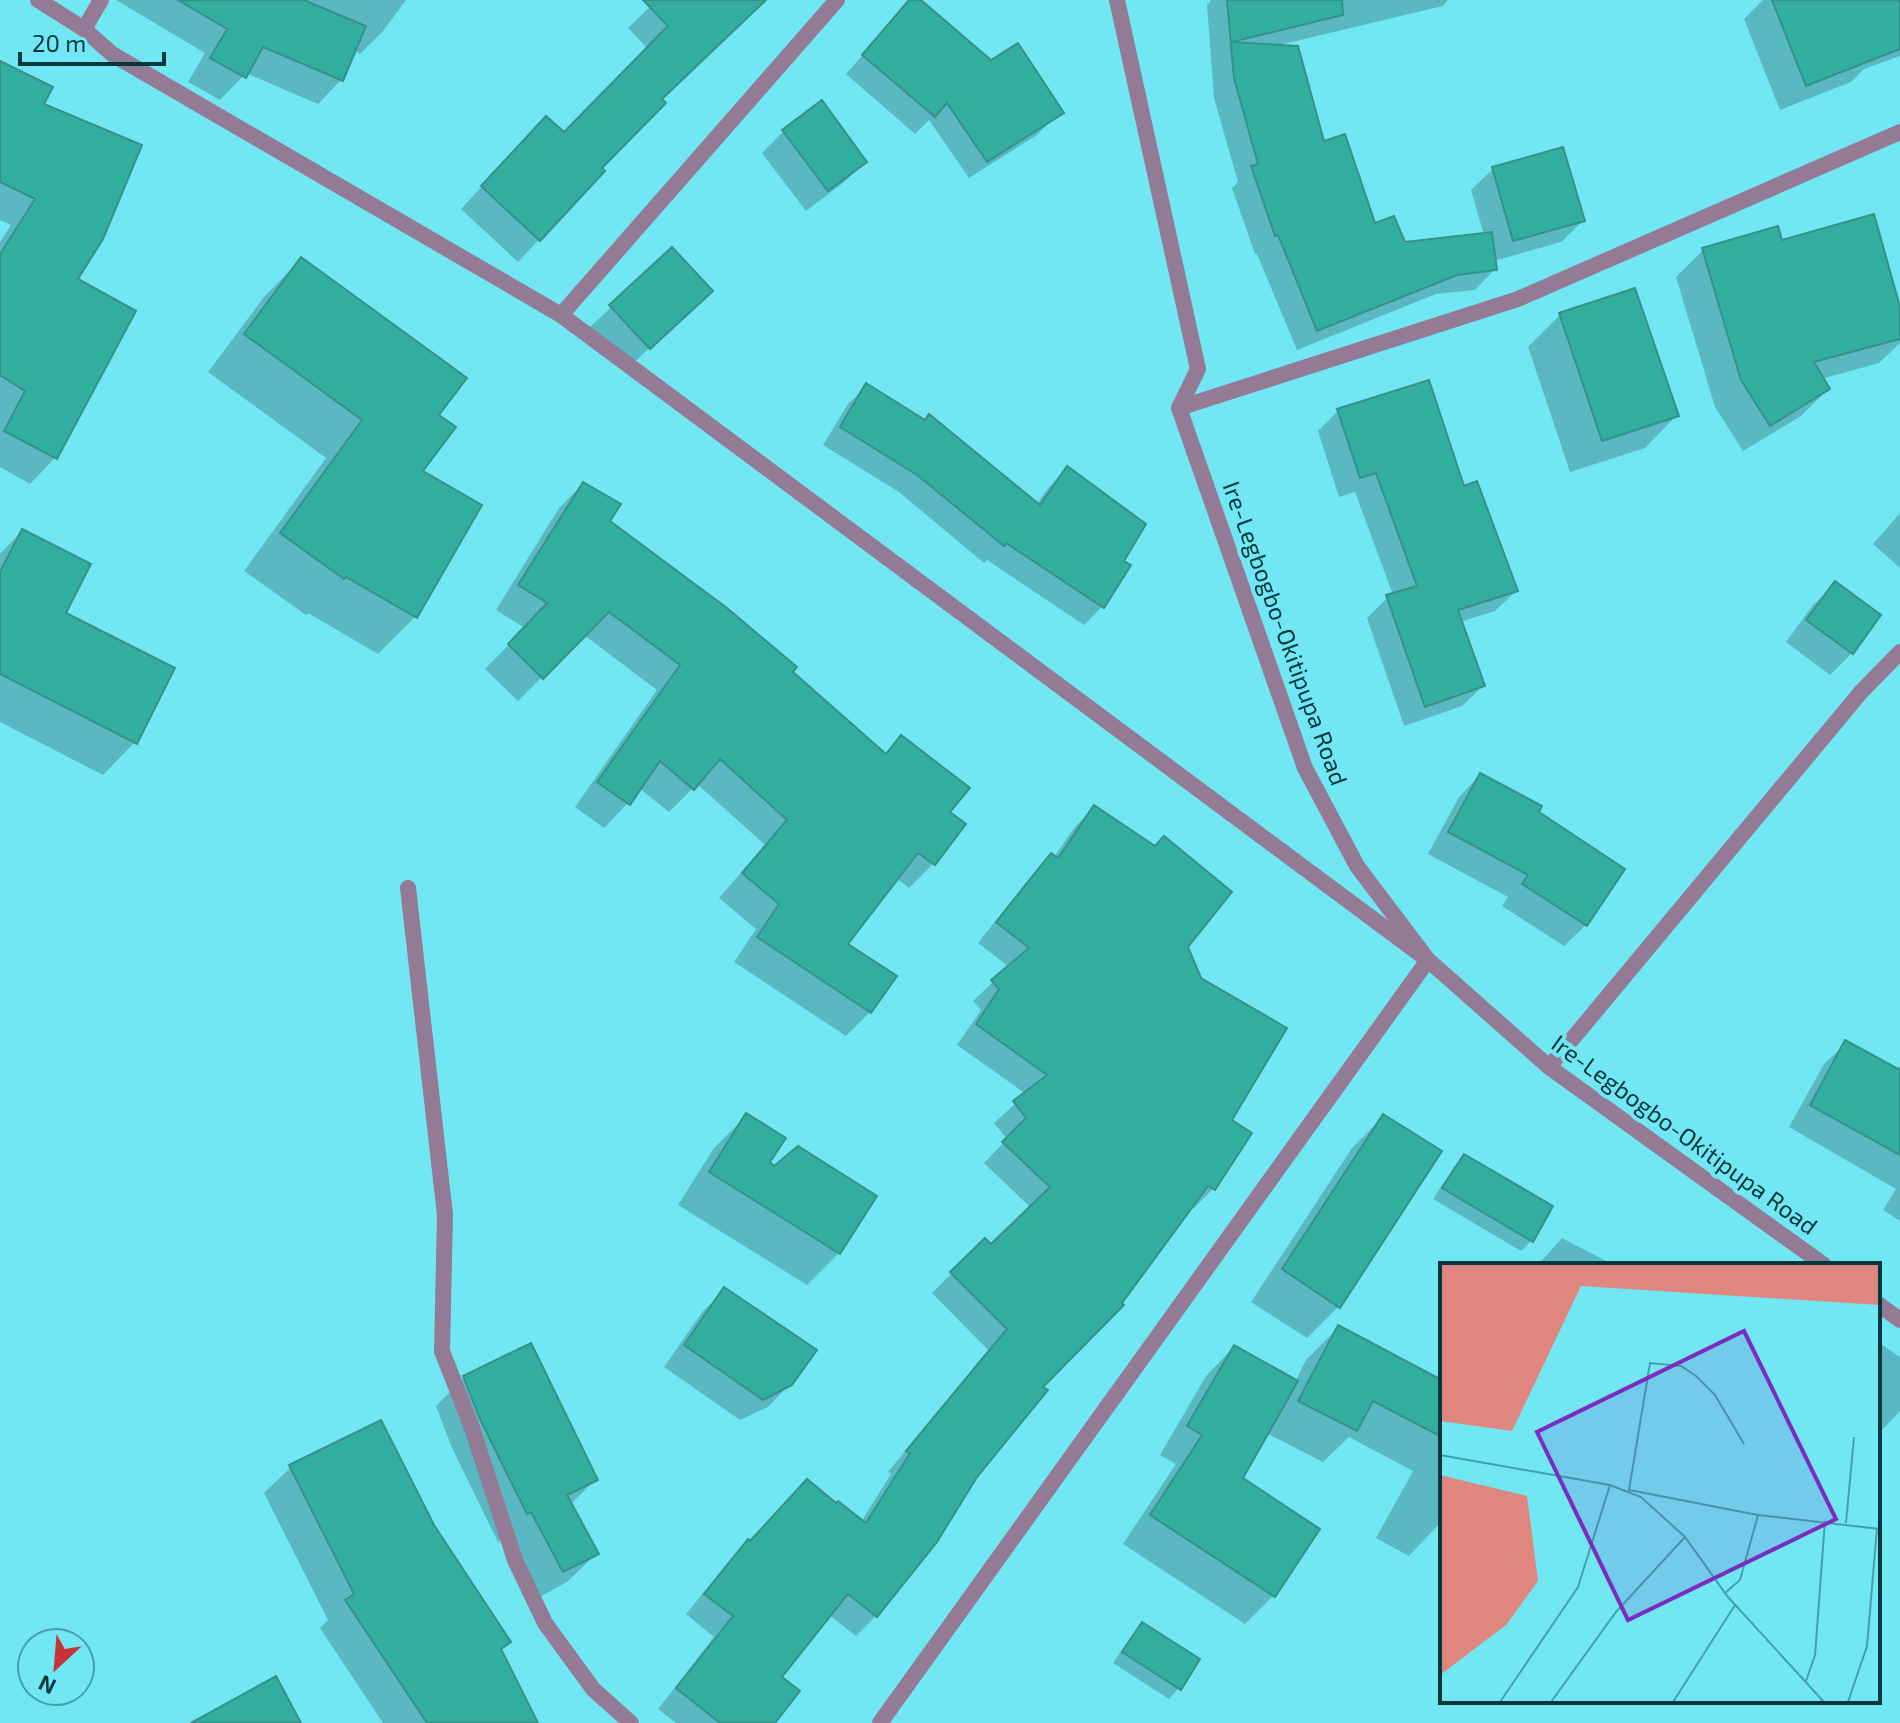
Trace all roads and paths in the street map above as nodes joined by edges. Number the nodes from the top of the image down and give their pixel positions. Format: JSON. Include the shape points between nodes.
{"nodes":[{"id":1,"x":38,"y":0,"type":"edge"},
{"id":2,"x":101,"y":0,"type":"edge"},
{"id":3,"x":837,"y":0,"type":"edge"},
{"id":4,"x":1117,"y":0,"type":"edge"},
{"id":5,"x":84,"y":29,"type":"junction"},
{"id":6,"x":1900,"y":132,"type":"edge"},
{"id":7,"x":561,"y":315,"type":"junction"},
{"id":8,"x":1179,"y":408,"type":"junction"},
{"id":9,"x":1900,"y":652,"type":"edge"},
{"id":10,"x":408,"y":888,"type":"dead end"},
{"id":11,"x":1428,"y":960,"type":"junction"},
{"id":12,"x":1549,"y":1067,"type":"junction"},
{"id":13,"x":1821,"y":1263,"type":"edge"},
{"id":14,"x":1880,"y":1305,"type":"edge"},
{"id":15,"x":1900,"y":1320,"type":"edge"},
{"id":16,"x":631,"y":1723,"type":"edge"},
{"id":17,"x":880,"y":1723,"type":"edge"}],
"edges":[{"from":1,"to":5,"type":"street"},
{"from":2,"to":5,"type":"street"},
{"from":3,"to":7,"type":"street"},
{"from":4,"to":8,"type":"street","via":[[1198,369]]},
{"from":5,"to":7,"type":"street","via":[[112,54]]},
{"from":6,"to":8,"type":"street","via":[[1518,299]]},
{"from":7,"to":11,"type":"street"},
{"from":8,"to":11,"type":"street","name":"Ire-Legbogbo-Okitipupa Road","via":[[1305,768],[1357,866]]},
{"from":9,"to":12,"type":"street"},
{"from":10,"to":16,"type":"street","via":[[445,1215],[442,1351],[515,1560],[545,1623],[593,1689]]},
{"from":11,"to":12,"type":"street","name":"Ire-Legbogbo-Okitipupa Road"},
{"from":11,"to":17,"type":"street"},
{"from":12,"to":13,"type":"street","name":"Ire-Legbogbo-Okitipupa Road"},
{"from":14,"to":15,"type":"street"}]}
